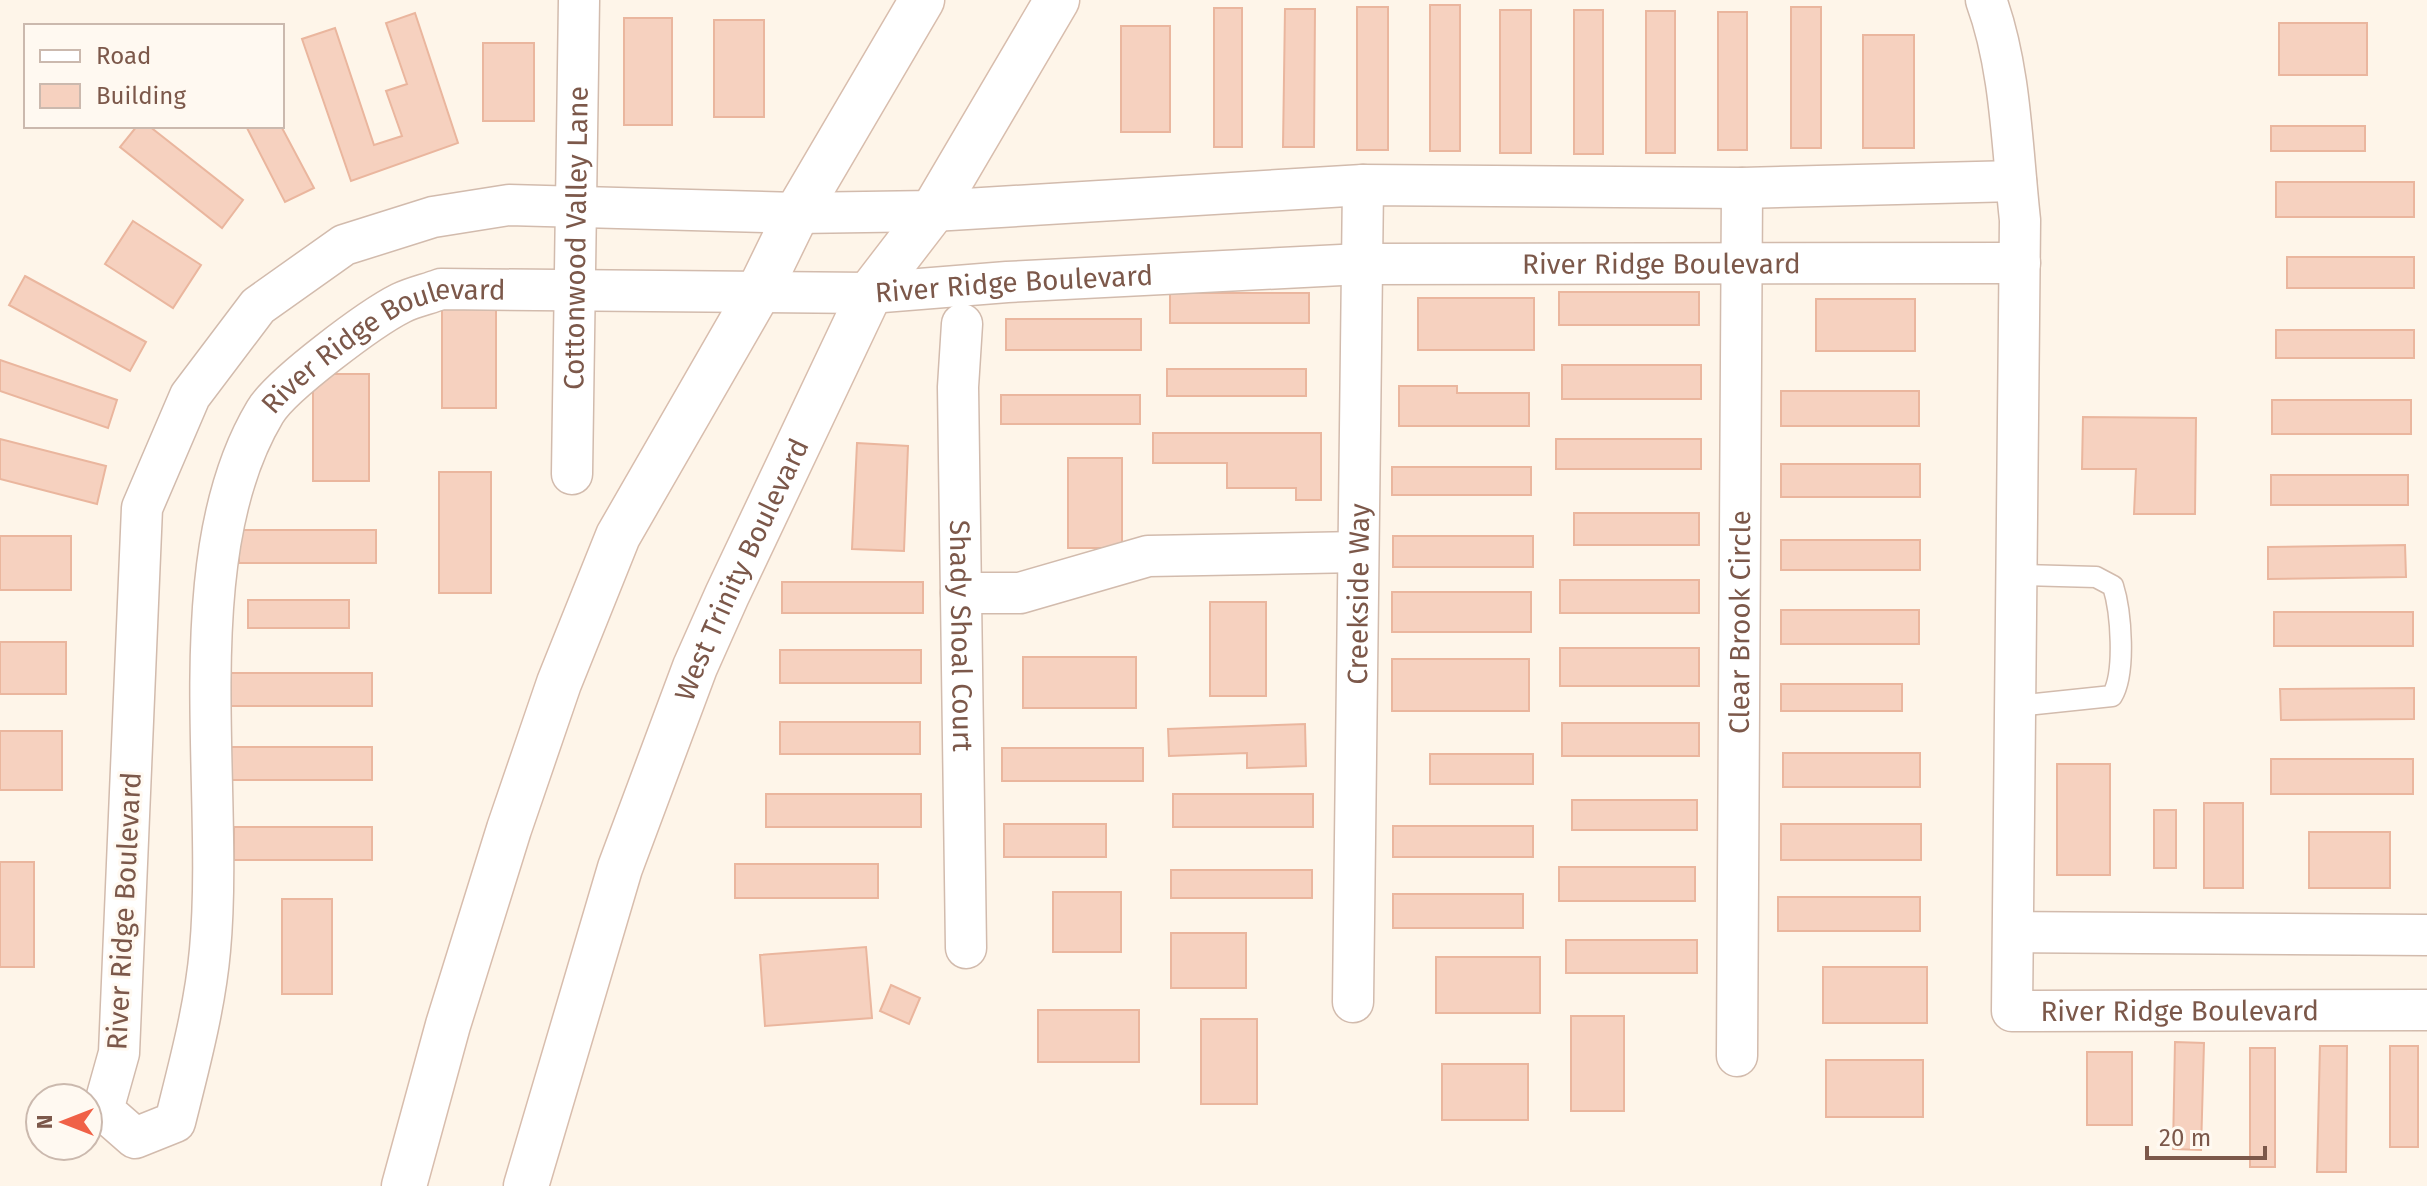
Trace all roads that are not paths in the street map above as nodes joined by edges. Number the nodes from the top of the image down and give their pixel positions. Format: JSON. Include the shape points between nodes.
{"nodes":[{"id":1,"x":579,"y":0,"type":"edge"},
{"id":2,"x":922,"y":0,"type":"edge"},
{"id":3,"x":1057,"y":0,"type":"edge"},
{"id":4,"x":1986,"y":0,"type":"edge"},
{"id":5,"x":2016,"y":181,"type":"junction"},
{"id":6,"x":1363,"y":185,"type":"junction"},
{"id":7,"x":1742,"y":188,"type":"junction"},
{"id":8,"x":576,"y":208,"type":"junction"},
{"id":9,"x":933,"y":211,"type":"junction"},
{"id":10,"x":797,"y":213,"type":"junction"},
{"id":11,"x":2020,"y":263,"type":"junction"},
{"id":12,"x":1361,"y":264,"type":"junction"},
{"id":13,"x":1742,"y":265,"type":"junction"},
{"id":14,"x":575,"y":289,"type":"junction"},
{"id":15,"x":759,"y":291,"type":"junction"},
{"id":16,"x":870,"y":293,"type":"junction"},
{"id":17,"x":962,"y":324,"type":"dead end"},
{"id":18,"x":572,"y":474,"type":"dead end"},
{"id":19,"x":1358,"y":552,"type":"junction"},
{"id":20,"x":2018,"y":575,"type":"junction"},
{"id":21,"x":961,"y":593,"type":"junction"},
{"id":22,"x":2017,"y":706,"type":"junction"},
{"id":23,"x":2014,"y":932,"type":"junction"},
{"id":24,"x":2427,"y":935,"type":"edge"},
{"id":25,"x":966,"y":948,"type":"dead end"},
{"id":26,"x":1353,"y":1002,"type":"dead end"},
{"id":27,"x":2427,"y":1010,"type":"edge"},
{"id":28,"x":1737,"y":1056,"type":"dead end"},
{"id":29,"x":404,"y":1186,"type":"edge"},
{"id":30,"x":526,"y":1186,"type":"edge"}],
"edges":[{"from":1,"to":8,"type":"street","name":"Cottonwood Valley Lane"},
{"from":2,"to":10,"type":"main road"},
{"from":3,"to":9,"type":"main road","name":"West Trinity Boulevard"},
{"from":4,"to":5,"type":"street","name":"River Ridge Boulevard"},
{"from":5,"to":7,"type":"street","name":"River Ridge Boulevard"},
{"from":5,"to":11,"type":"street","name":"River Ridge Boulevard"},
{"from":6,"to":7,"type":"street","name":"River Ridge Boulevard"},
{"from":6,"to":9,"type":"street","name":"River Ridge Boulevard"},
{"from":6,"to":12,"type":"street","name":"Creekside Way"},
{"from":7,"to":13,"type":"street","name":"Clear Brook Circle"},
{"from":8,"to":10,"type":"street","name":"River Ridge Boulevard"},
{"from":8,"to":14,"type":"street","name":"Cottonwood Valley Lane"},
{"from":8,"to":14,"type":"street","name":"River Ridge Boulevard","via":[[509,205],[433,217],[344,245],[258,306],[190,396],[142,508],[119,1053],[103,1110],[135,1138],[175,1122],[192,1054],[210,949],[213,608],[229,497],[265,411],[324,355],[400,303],[441,289]]},
{"from":9,"to":10,"type":"street","name":"River Ridge Boulevard"},
{"from":9,"to":16,"type":"main road","name":"West Trinity Boulevard"},
{"from":10,"to":15,"type":"main road"},
{"from":11,"to":13,"type":"street","name":"River Ridge Boulevard"},
{"from":11,"to":20,"type":"street","name":"River Ridge Boulevard"},
{"from":12,"to":13,"type":"street","name":"River Ridge Boulevard"},
{"from":12,"to":16,"type":"street","name":"River Ridge Boulevard"},
{"from":12,"to":19,"type":"street","name":"Creekside Way"},
{"from":13,"to":28,"type":"street","name":"Clear Brook Circle"},
{"from":14,"to":15,"type":"street","name":"River Ridge Boulevard"},
{"from":14,"to":18,"type":"street","name":"Cottonwood Valley Lane"},
{"from":15,"to":16,"type":"street","name":"River Ridge Boulevard"},
{"from":15,"to":29,"type":"main road","via":[[618,536],[559,683],[453,1010]]},
{"from":16,"to":30,"type":"main road","name":"West Trinity Boulevard","via":[[695,667],[620,868]]},
{"from":17,"to":21,"type":"street","name":"Shady Shoal Court"},
{"from":19,"to":21,"type":"street","via":[[1148,556],[1020,593]]},
{"from":19,"to":26,"type":"street","name":"Creekside Way"},
{"from":20,"to":22,"type":"street","name":"River Ridge Boulevard"},
{"from":20,"to":22,"type":"lane","via":[[2096,577],[2113,586],[2119,606],[2119,684],[2112,696]]},
{"from":21,"to":25,"type":"street","name":"Shady Shoal Court"},
{"from":22,"to":23,"type":"street","name":"River Ridge Boulevard"},
{"from":23,"to":24,"type":"street"},
{"from":23,"to":27,"type":"street","name":"River Ridge Boulevard","via":[[2012,1011]]}]}
